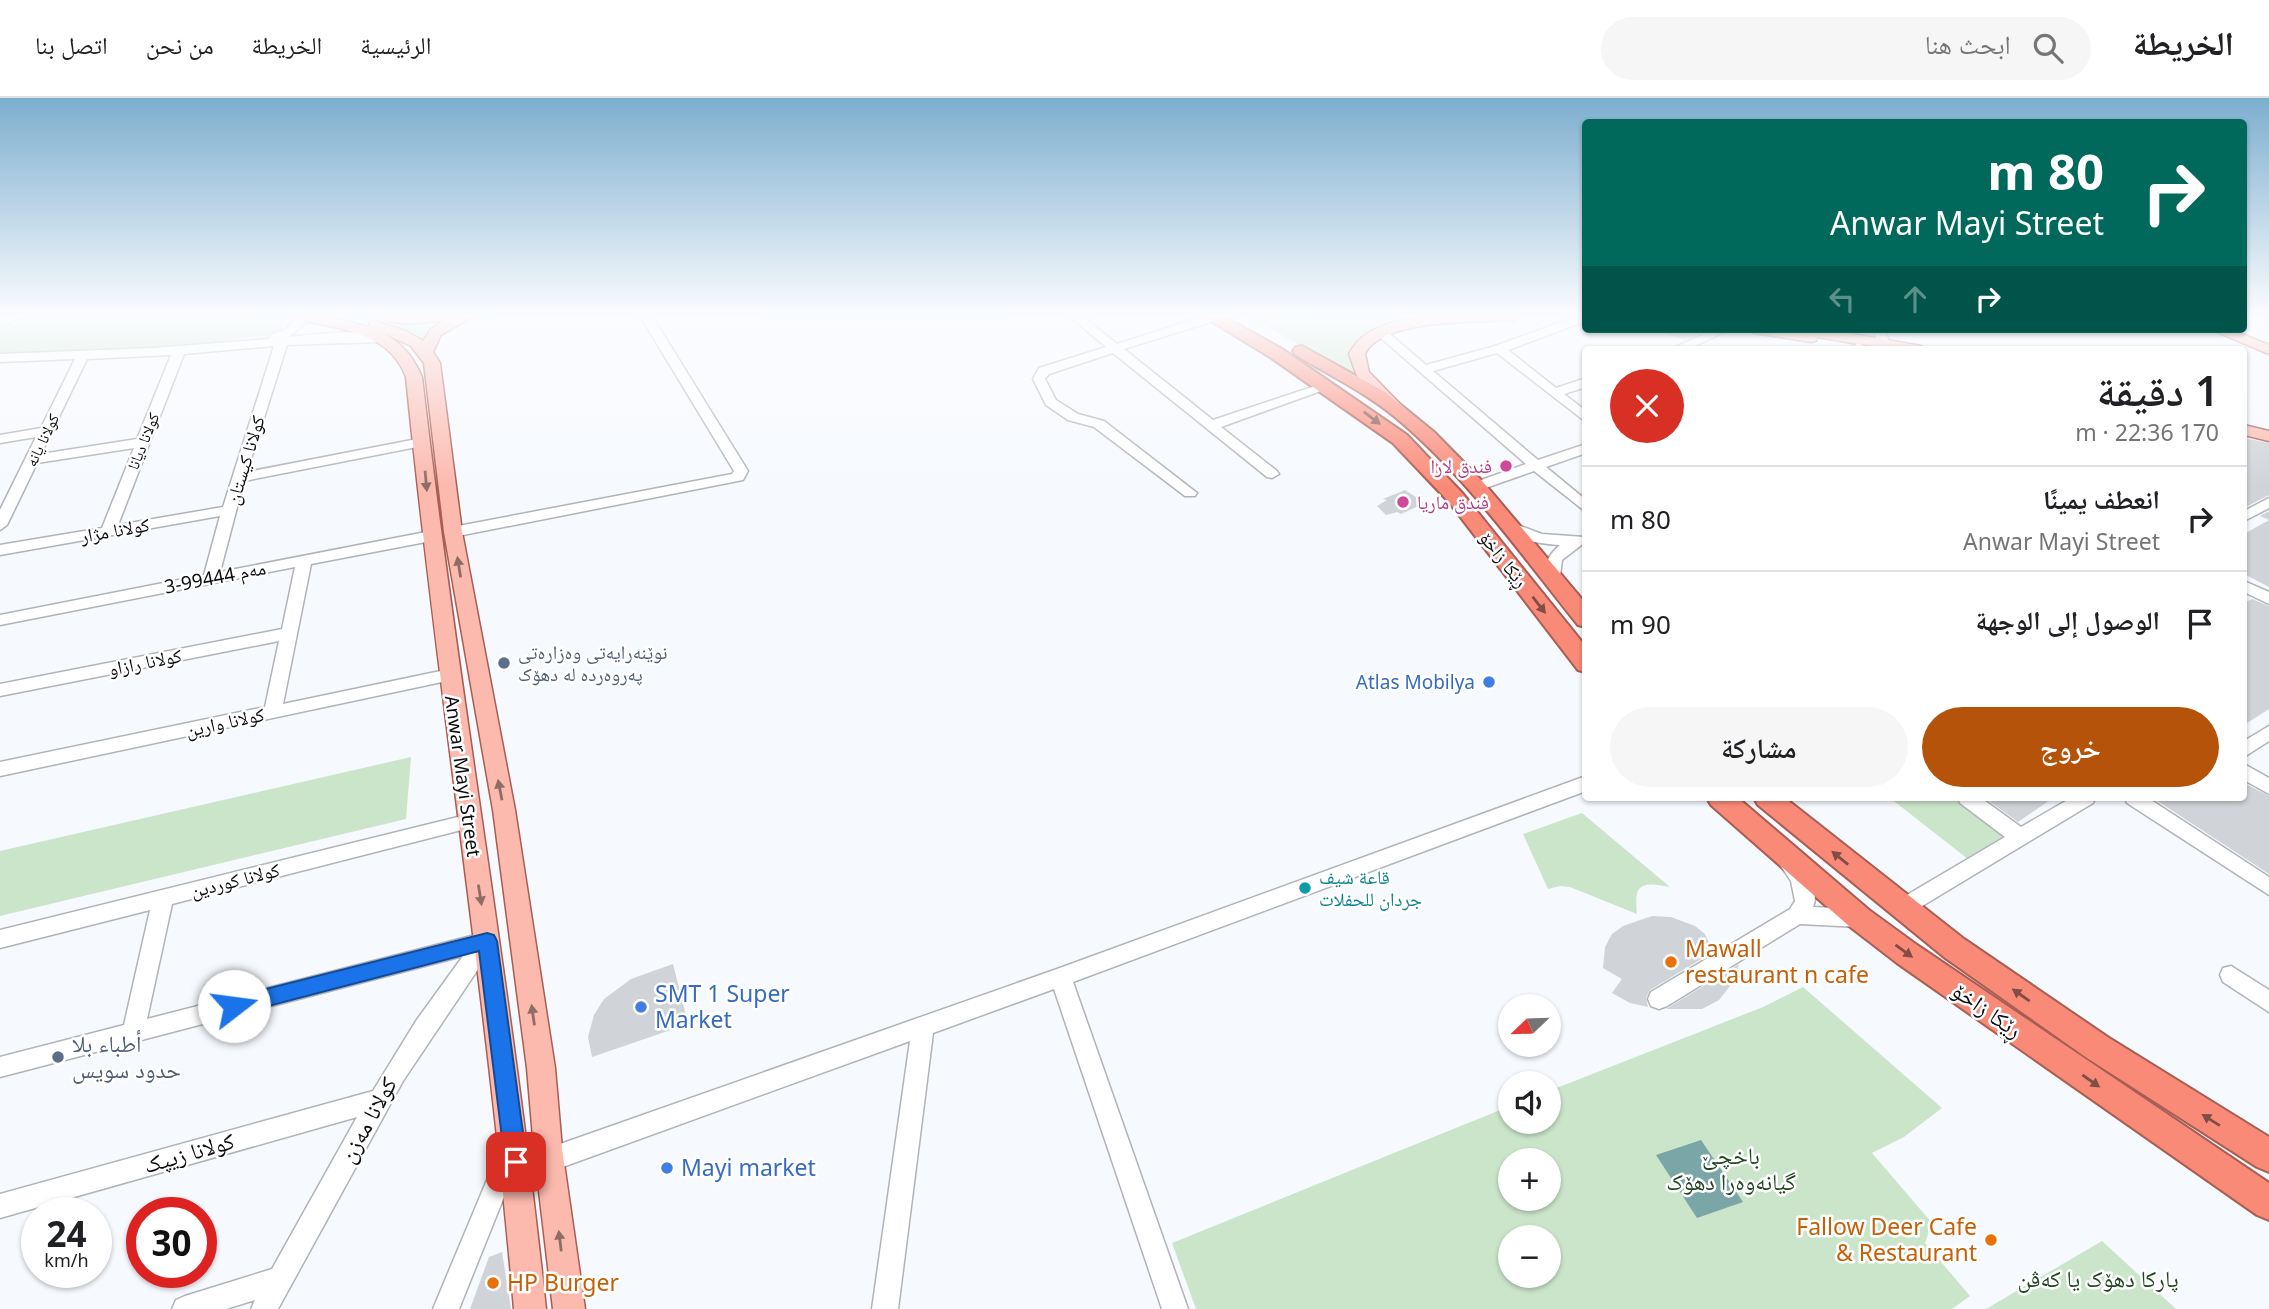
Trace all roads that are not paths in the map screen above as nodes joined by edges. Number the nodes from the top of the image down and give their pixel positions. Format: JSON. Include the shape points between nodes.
{"nodes":[{"id":1,"x":74,"y":373,"type":"edge"},
{"id":2,"x":170,"y":373,"type":"edge"},
{"id":3,"x":272,"y":373,"type":"edge"},
{"id":4,"x":412,"y":373,"type":"edge"},
{"id":5,"x":433,"y":373,"type":"edge"},
{"id":6,"x":681,"y":373,"type":"edge"},
{"id":7,"x":1043,"y":373,"type":"edge"},
{"id":8,"x":1147,"y":373,"type":"edge"},
{"id":9,"x":1305,"y":373,"type":"edge"},
{"id":10,"x":1335,"y":373,"type":"edge"},
{"id":11,"x":1362,"y":373,"type":"edge"},
{"id":12,"x":1428,"y":373,"type":"edge"},
{"id":13,"x":1529,"y":373,"type":"edge"},
{"id":14,"x":1582,"y":383,"type":"edge"},
{"id":15,"x":1326,"y":387,"type":"junction"},
{"id":16,"x":1555,"y":393,"type":"junction"},
{"id":17,"x":1400,"y":412,"type":"junction"},
{"id":18,"x":1582,"y":415,"type":"edge"},
{"id":19,"x":2247,"y":421,"type":"edge"},
{"id":20,"x":1213,"y":425,"type":"junction"},
{"id":21,"x":2269,"y":426,"type":"edge"},
{"id":22,"x":46,"y":431,"type":"junction"},
{"id":23,"x":2247,"y":431,"type":"edge"},
{"id":24,"x":2269,"y":436,"type":"edge"},
{"id":25,"x":0,"y":439,"type":"edge"},
{"id":26,"x":422,"y":442,"type":"junction"},
{"id":27,"x":141,"y":443,"type":"junction"},
{"id":28,"x":1582,"y":450,"type":"edge"},
{"id":29,"x":32,"y":460,"type":"junction"},
{"id":30,"x":1538,"y":466,"type":"junction"},
{"id":31,"x":1272,"y":474,"type":"dead end"},
{"id":32,"x":238,"y":478,"type":"junction"},
{"id":33,"x":21,"y":482,"type":"junction"},
{"id":34,"x":0,"y":486,"type":"edge"},
{"id":35,"x":1475,"y":487,"type":"junction"},
{"id":36,"x":1190,"y":493,"type":"dead end"},
{"id":37,"x":2269,"y":502,"type":"edge"},
{"id":38,"x":1582,"y":504,"type":"edge"},
{"id":39,"x":230,"y":510,"type":"junction"},
{"id":40,"x":2247,"y":514,"type":"edge"},
{"id":41,"x":0,"y":525,"type":"edge"},
{"id":42,"x":1508,"y":527,"type":"junction"},
{"id":43,"x":108,"y":531,"type":"junction"},
{"id":44,"x":442,"y":534,"type":"junction"},
{"id":45,"x":1581,"y":539,"type":"edge"},
{"id":46,"x":0,"y":550,"type":"edge"},
{"id":47,"x":304,"y":559,"type":"junction"},
{"id":48,"x":211,"y":578,"type":"junction"},
{"id":49,"x":1553,"y":580,"type":"junction"},
{"id":50,"x":2247,"y":588,"type":"edge"},
{"id":51,"x":2269,"y":599,"type":"edge"},
{"id":52,"x":1582,"y":615,"type":"edge"},
{"id":53,"x":0,"y":620,"type":"edge"},
{"id":54,"x":290,"y":633,"type":"junction"},
{"id":55,"x":1582,"y":659,"type":"edge"},
{"id":56,"x":450,"y":675,"type":"junction"},
{"id":57,"x":0,"y":690,"type":"edge"},
{"id":58,"x":273,"y":712,"type":"junction"},
{"id":59,"x":2269,"y":732,"type":"edge"},
{"id":60,"x":2247,"y":748,"type":"edge"},
{"id":61,"x":0,"y":769,"type":"edge"},
{"id":62,"x":2247,"y":773,"type":"edge"},
{"id":63,"x":1582,"y":784,"type":"edge"},
{"id":64,"x":2269,"y":787,"type":"edge"},
{"id":65,"x":1723,"y":801,"type":"edge"},
{"id":66,"x":1771,"y":801,"type":"edge"},
{"id":67,"x":1971,"y":801,"type":"edge"},
{"id":68,"x":2081,"y":801,"type":"edge"},
{"id":69,"x":2139,"y":801,"type":"edge"},
{"id":70,"x":470,"y":821,"type":"junction"},
{"id":71,"x":2020,"y":837,"type":"junction"},
{"id":72,"x":1778,"y":849,"type":"junction"},
{"id":73,"x":2269,"y":887,"type":"edge"},
{"id":74,"x":163,"y":898,"type":"junction"},
{"id":75,"x":1902,"y":908,"type":"junction"},
{"id":76,"x":1797,"y":915,"type":"junction"},
{"id":77,"x":1859,"y":918,"type":"junction"},
{"id":78,"x":0,"y":939,"type":"edge"},
{"id":79,"x":487,"y":941,"type":"junction"},
{"id":80,"x":2231,"y":975,"type":"dead end"},
{"id":81,"x":1061,"y":977,"type":"junction"},
{"id":82,"x":1659,"y":999,"type":"dead end"},
{"id":83,"x":2269,"y":1002,"type":"edge"},
{"id":84,"x":923,"y":1025,"type":"junction"},
{"id":85,"x":133,"y":1032,"type":"junction"},
{"id":86,"x":0,"y":1067,"type":"edge"},
{"id":87,"x":379,"y":1100,"type":"junction"},
{"id":88,"x":514,"y":1142,"type":"junction"},
{"id":89,"x":2269,"y":1156,"type":"edge"},
{"id":90,"x":549,"y":1160,"type":"junction"},
{"id":91,"x":2269,"y":1203,"type":"edge"},
{"id":92,"x":0,"y":1206,"type":"edge"},
{"id":93,"x":280,"y":1279,"type":"junction"},
{"id":94,"x":185,"y":1309,"type":"edge"},
{"id":95,"x":264,"y":1309,"type":"edge"},
{"id":96,"x":446,"y":1309,"type":"edge"},
{"id":97,"x":530,"y":1309,"type":"edge"},
{"id":98,"x":569,"y":1309,"type":"edge"},
{"id":99,"x":885,"y":1309,"type":"edge"},
{"id":100,"x":1175,"y":1309,"type":"edge"}],
"edges":[{"from":1,"to":22,"type":"street","name":"کولانا یانه"},
{"from":2,"to":27,"type":"street","name":"کولانا دیانا"},
{"from":3,"to":32,"type":"street","name":"کولانا کیستان"},
{"from":4,"to":26,"type":"main road","name":"Anwar Mayi Street"},
{"from":5,"to":44,"type":"main road","name":"Anwar Mayi Street"},
{"from":6,"to":44,"type":"street","name":"مەم 99444-3","via":[[741,471],[738,477]]},
{"from":7,"to":36,"type":"street","via":[[1039,379],[1051,402],[1073,417],[1099,424]]},
{"from":8,"to":20,"type":"street"},
{"from":9,"to":15,"type":"highway","name":"ڕێکا زاخۆ"},
{"from":10,"to":17,"type":"highway","name":"ڕێکا زاخۆ"},
{"from":11,"to":17,"type":"main road"},
{"from":12,"to":30,"type":"street"},
{"from":13,"to":16,"type":"street"},
{"from":14,"to":16,"type":"street"},
{"from":15,"to":20,"type":"street"},
{"from":15,"to":55,"type":"highway","name":"ڕێکا زاخۆ","one_way":true,"via":[[1400,439],[1446,488]]},
{"from":16,"to":18,"type":"street"},
{"from":17,"to":35,"type":"highway","name":"ڕێکا زاخۆ"},
{"from":19,"to":21,"type":"main road"},
{"from":20,"to":31,"type":"street"},
{"from":22,"to":25,"type":"street"},
{"from":22,"to":29,"type":"street","name":"کولانا یانه"},
{"from":23,"to":24,"type":"main road"},
{"from":26,"to":32,"type":"street"},
{"from":26,"to":44,"type":"main road","name":"Anwar Mayi Street","one_way":true},
{"from":27,"to":29,"type":"street"},
{"from":27,"to":43,"type":"street","name":"کولانا دیانا"},
{"from":28,"to":30,"type":"street"},
{"from":29,"to":33,"type":"street","name":"کولانا یانه"},
{"from":30,"to":35,"type":"street"},
{"from":30,"to":38,"type":"street"},
{"from":32,"to":39,"type":"street","name":"کولانا کیستان"},
{"from":33,"to":34,"type":"street"},
{"from":33,"to":41,"type":"street","name":"کولانا یانه"},
{"from":35,"to":42,"type":"highway","name":"ڕێکا زاخۆ"},
{"from":37,"to":40,"type":"street"},
{"from":39,"to":43,"type":"street","name":"کولانا مژار"},
{"from":39,"to":48,"type":"street","name":"کولانا کیستان"},
{"from":42,"to":45,"type":"street","via":[[1539,539]]},
{"from":42,"to":49,"type":"highway","name":"ڕێکا زاخۆ"},
{"from":43,"to":46,"type":"street","name":"کولانا مژار"},
{"from":44,"to":47,"type":"street","name":"مەم 99444-3"},
{"from":44,"to":56,"type":"main road","name":"Anwar Mayi Street"},
{"from":90,"to":44,"type":"main road","name":"Anwar Mayi Street","one_way":true,"via":[[541,1069],[504,810]]},
{"from":45,"to":49,"type":"street","via":[[1555,556]]},
{"from":47,"to":48,"type":"street","name":"مەم 99444-3"},
{"from":47,"to":54,"type":"street"},
{"from":48,"to":53,"type":"street","name":"مەم 99444-3"},
{"from":49,"to":52,"type":"highway","name":"ڕێکا زاخۆ"},
{"from":50,"to":51,"type":"street"},
{"from":54,"to":57,"type":"street","name":"کولانا رازاو"},
{"from":54,"to":58,"type":"street"},
{"from":56,"to":58,"type":"street","name":"کولانا وارین"},
{"from":56,"to":70,"type":"main road","name":"Anwar Mayi Street"},
{"from":58,"to":61,"type":"street","name":"کولانا وارین"},
{"from":59,"to":60,"type":"street"},
{"from":62,"to":64,"type":"street"},
{"from":63,"to":81,"type":"street"},
{"from":65,"to":72,"type":"highway","name":"ڕێکا زاخۆ"},
{"from":75,"to":66,"type":"highway","name":"ڕێکا زاخۆ","one_way":true},
{"from":67,"to":71,"type":"street"},
{"from":68,"to":71,"type":"street"},
{"from":69,"to":73,"type":"street"},
{"from":70,"to":74,"type":"street","name":"کولانا کوردین"},
{"from":70,"to":79,"type":"main road","name":"Anwar Mayi Street","one_way":true},
{"from":71,"to":75,"type":"street"},
{"from":72,"to":76,"type":"street","via":[[1800,878],[1805,902]]},
{"from":72,"to":77,"type":"highway","name":"ڕێکا زاخۆ"},
{"from":74,"to":78,"type":"street","name":"کولانا کوردین"},
{"from":74,"to":85,"type":"street"},
{"from":89,"to":75,"type":"highway","name":"ڕێکا زاخۆ","one_way":true,"via":[[2098,1048]]},
{"from":76,"to":77,"type":"street"},
{"from":76,"to":82,"type":"street"},
{"from":77,"to":91,"type":"highway","name":"ڕێکا زاخۆ","one_way":true},
{"from":79,"to":85,"type":"street"},
{"from":79,"to":87,"type":"street","name":"کولانا مەزن","via":[[430,1016]]},
{"from":79,"to":88,"type":"main road","name":"Anwar Mayi Street"},
{"from":80,"to":83,"type":"street"},
{"from":81,"to":84,"type":"street"},
{"from":81,"to":100,"type":"street"},
{"from":84,"to":90,"type":"street"},
{"from":84,"to":99,"type":"street"},
{"from":85,"to":86,"type":"street"},
{"from":87,"to":92,"type":"street","name":"کولانا زیپک"},
{"from":87,"to":93,"type":"street","name":"کولانا مەزن"},
{"from":88,"to":96,"type":"street"},
{"from":88,"to":97,"type":"main road","name":"Anwar Mayi Street"},
{"from":98,"to":90,"type":"main road","name":"Anwar Mayi Street","one_way":true},
{"from":93,"to":94,"type":"street"},
{"from":93,"to":95,"type":"street","name":"کولانا مەزن"}]}
